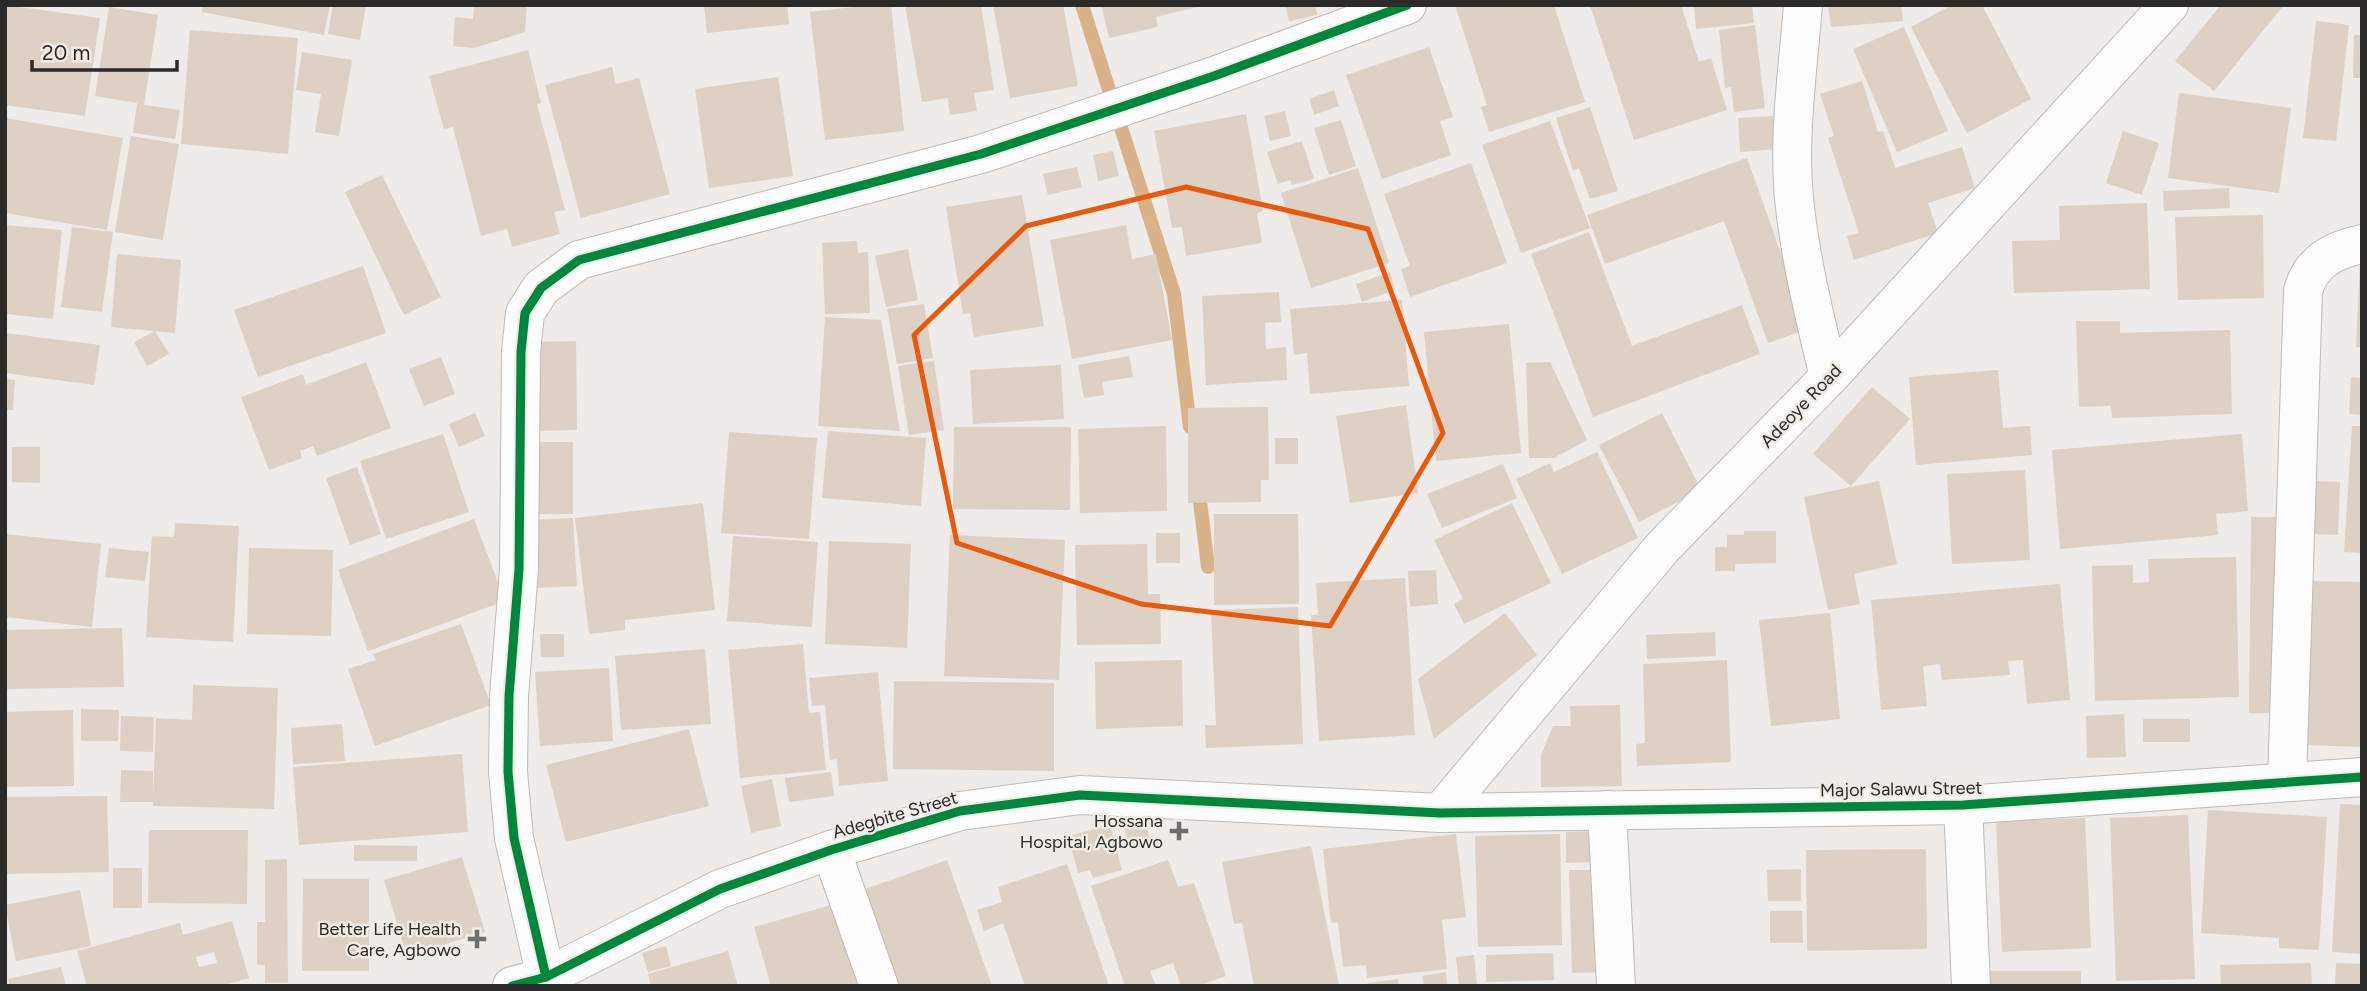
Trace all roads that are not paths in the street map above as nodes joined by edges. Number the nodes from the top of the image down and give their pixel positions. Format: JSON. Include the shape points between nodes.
{"nodes":[{"id":1,"x":1408,"y":5,"type":"edge"},
{"id":2,"x":1803,"y":5,"type":"edge"},
{"id":3,"x":2169,"y":5,"type":"edge"},
{"id":4,"x":2362,"y":244,"type":"edge"},
{"id":5,"x":1829,"y":377,"type":"junction"},
{"id":6,"x":2362,"y":777,"type":"edge"},
{"id":7,"x":2287,"y":782,"type":"junction"},
{"id":8,"x":1963,"y":805,"type":"junction"},
{"id":9,"x":1606,"y":810,"type":"junction"},
{"id":10,"x":1440,"y":813,"type":"junction"},
{"id":11,"x":831,"y":850,"type":"junction"},
{"id":12,"x":529,"y":981,"type":"edge"},
{"id":13,"x":879,"y":986,"type":"edge"},
{"id":14,"x":1616,"y":986,"type":"edge"},
{"id":15,"x":1971,"y":986,"type":"edge"}],
"edges":[{"from":1,"to":12,"type":"street","via":[[981,154],[579,260],[541,288],[525,313],[519,569],[509,696],[508,772]]},
{"from":2,"to":5,"type":"street","via":[[1794,111],[1794,196],[1804,268]]},
{"from":3,"to":5,"type":"street","name":"Adeoye Road"},
{"from":4,"to":7,"type":"street","via":[[2328,255],[2313,268],[2304,291]]},
{"from":5,"to":10,"type":"street","name":"Adeoye Road","via":[[1662,547]]},
{"from":6,"to":7,"type":"street","name":"Major Salawu Street"},
{"from":7,"to":8,"type":"street","name":"Major Salawu Street"},
{"from":8,"to":9,"type":"street","name":"Major Salawu Street"},
{"from":8,"to":15,"type":"street"},
{"from":9,"to":10,"type":"street","name":"Major Salawu Street"},
{"from":9,"to":14,"type":"street"},
{"from":10,"to":11,"type":"street","name":"Adegbite Street","via":[[1080,795],[960,811]]},
{"from":11,"to":12,"type":"street","name":"Adegbite Street","via":[[720,889]]},
{"from":11,"to":13,"type":"street"}]}
